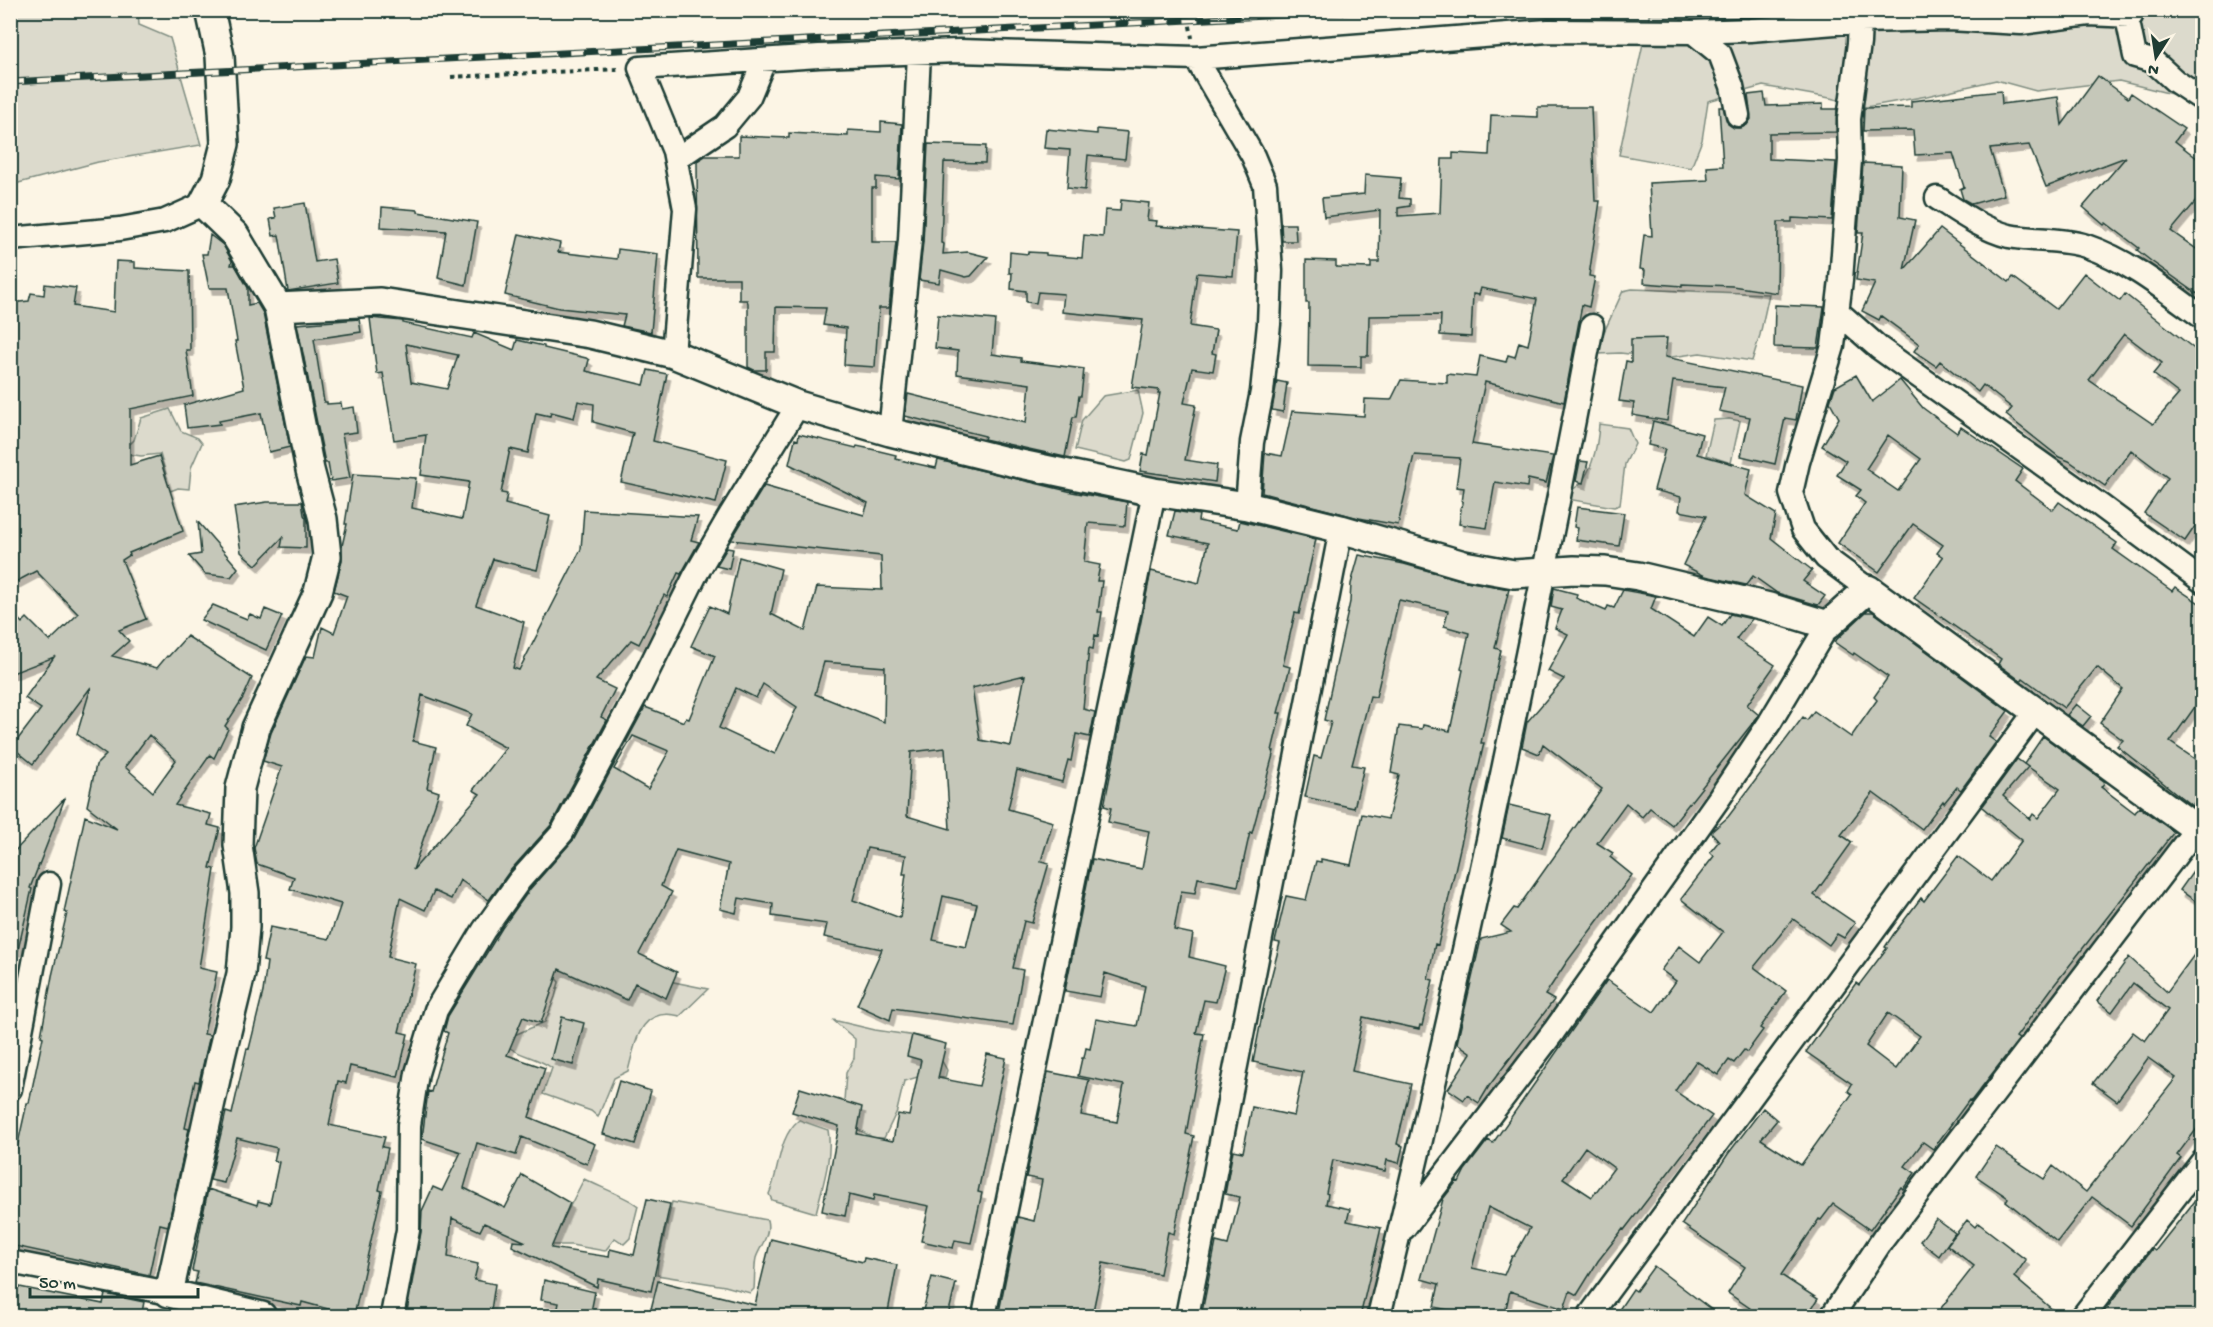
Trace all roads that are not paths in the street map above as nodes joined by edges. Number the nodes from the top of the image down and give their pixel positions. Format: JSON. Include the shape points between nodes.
{"nodes":[{"id":1,"x":210,"y":10,"type":"edge"},
{"id":2,"x":2131,"y":13,"type":"edge"},
{"id":3,"x":1860,"y":21,"type":"junction"},
{"id":4,"x":1693,"y":32,"type":"junction"},
{"id":5,"x":919,"y":54,"type":"junction"},
{"id":6,"x":1196,"y":58,"type":"junction"},
{"id":7,"x":764,"y":61,"type":"junction"},
{"id":8,"x":2202,"y":99,"type":"edge"},
{"id":9,"x":1738,"y":115,"type":"dead end"},
{"id":10,"x":676,"y":159,"type":"junction"},
{"id":11,"x":1936,"y":198,"type":"dead end"},
{"id":12,"x":203,"y":204,"type":"junction"},
{"id":13,"x":10,"y":239,"type":"edge"},
{"id":14,"x":278,"y":307,"type":"junction"},
{"id":15,"x":1838,"y":312,"type":"junction"},
{"id":16,"x":2202,"y":317,"type":"edge"},
{"id":17,"x":1592,"y":326,"type":"dead end"},
{"id":18,"x":674,"y":354,"type":"junction"},
{"id":19,"x":798,"y":405,"type":"junction"},
{"id":20,"x":890,"y":432,"type":"junction"},
{"id":21,"x":1154,"y":492,"type":"junction"},
{"id":22,"x":1247,"y":506,"type":"junction"},
{"id":23,"x":1341,"y":529,"type":"junction"},
{"id":24,"x":1546,"y":571,"type":"junction"},
{"id":25,"x":2202,"y":581,"type":"edge"},
{"id":26,"x":1869,"y":589,"type":"junction"},
{"id":27,"x":1827,"y":625,"type":"junction"},
{"id":28,"x":2036,"y":711,"type":"junction"},
{"id":29,"x":2199,"y":831,"type":"edge"},
{"id":30,"x":49,"y":884,"type":"dead end"},
{"id":31,"x":12,"y":1075,"type":"edge"},
{"id":32,"x":2202,"y":1162,"type":"edge"},
{"id":33,"x":1399,"y":1234,"type":"junction"},
{"id":34,"x":10,"y":1262,"type":"edge"},
{"id":35,"x":169,"y":1293,"type":"junction"},
{"id":36,"x":1590,"y":1315,"type":"edge"},
{"id":37,"x":262,"y":1317,"type":"edge"},
{"id":38,"x":392,"y":1317,"type":"edge"},
{"id":39,"x":984,"y":1317,"type":"edge"},
{"id":40,"x":1187,"y":1317,"type":"edge"},
{"id":41,"x":1379,"y":1317,"type":"edge"},
{"id":42,"x":1832,"y":1317,"type":"edge"},
{"id":43,"x":2083,"y":1317,"type":"edge"}],
"edges":[{"from":1,"to":12,"type":"street","via":[[220,56],[225,144],[216,179]]},
{"from":2,"to":3,"type":"street","via":[[2021,23]]},
{"from":2,"to":8,"type":"street","via":[[2128,22],[2135,56],[2153,61]]},
{"from":3,"to":4,"type":"street"},
{"from":3,"to":15,"type":"street","via":[[1849,119],[1850,160]]},
{"from":4,"to":6,"type":"street","via":[[1548,31]]},
{"from":4,"to":9,"type":"street","via":[[1720,54]]},
{"from":5,"to":6,"type":"street","via":[[959,51]]},
{"from":5,"to":7,"type":"street"},
{"from":5,"to":20,"type":"street","via":[[910,240]]},
{"from":6,"to":22,"type":"street","via":[[1253,156],[1265,185],[1271,271],[1269,324],[1262,392],[1251,442]]},
{"from":7,"to":10,"type":"street","via":[[749,97],[725,126]]},
{"from":7,"to":10,"type":"street","via":[[640,68]]},
{"from":10,"to":18,"type":"street","via":[[685,209]]},
{"from":11,"to":16,"type":"street","via":[[2008,236],[2083,245],[2113,257]]},
{"from":12,"to":13,"type":"street","via":[[165,221],[120,230]]},
{"from":12,"to":14,"type":"street","via":[[235,235]]},
{"from":14,"to":18,"type":"street","via":[[380,302],[590,334]]},
{"from":14,"to":35,"type":"street","via":[[310,471],[324,519],[327,556],[318,592],[256,728],[240,788],[238,844],[245,893],[241,974]]},
{"from":15,"to":25,"type":"street","via":[[1879,348]]},
{"from":15,"to":26,"type":"street","via":[[1831,353],[1791,493],[1803,529],[1820,551]]},
{"from":17,"to":24,"type":"street"},
{"from":18,"to":19,"type":"street"},
{"from":19,"to":20,"type":"street"},
{"from":19,"to":38,"type":"street","via":[[695,576],[562,833],[519,881],[484,930],[436,1010],[417,1073],[411,1115],[408,1230]]},
{"from":20,"to":21,"type":"street"},
{"from":21,"to":22,"type":"street"},
{"from":21,"to":39,"type":"street"},
{"from":22,"to":23,"type":"street"},
{"from":23,"to":24,"type":"street","via":[[1464,565],[1514,574]]},
{"from":23,"to":40,"type":"street"},
{"from":24,"to":27,"type":"street","via":[[1605,571],[1673,583]]},
{"from":24,"to":33,"type":"street","via":[[1483,870]]},
{"from":26,"to":27,"type":"street"},
{"from":26,"to":28,"type":"street"},
{"from":27,"to":33,"type":"street","via":[[1770,722],[1713,806],[1554,1031]]},
{"from":28,"to":29,"type":"street"},
{"from":28,"to":36,"type":"street"},
{"from":29,"to":42,"type":"street","via":[[1883,1239]]},
{"from":30,"to":31,"type":"street"},
{"from":32,"to":43,"type":"street"},
{"from":33,"to":41,"type":"street"},
{"from":34,"to":35,"type":"street"},
{"from":35,"to":37,"type":"street"}]}
